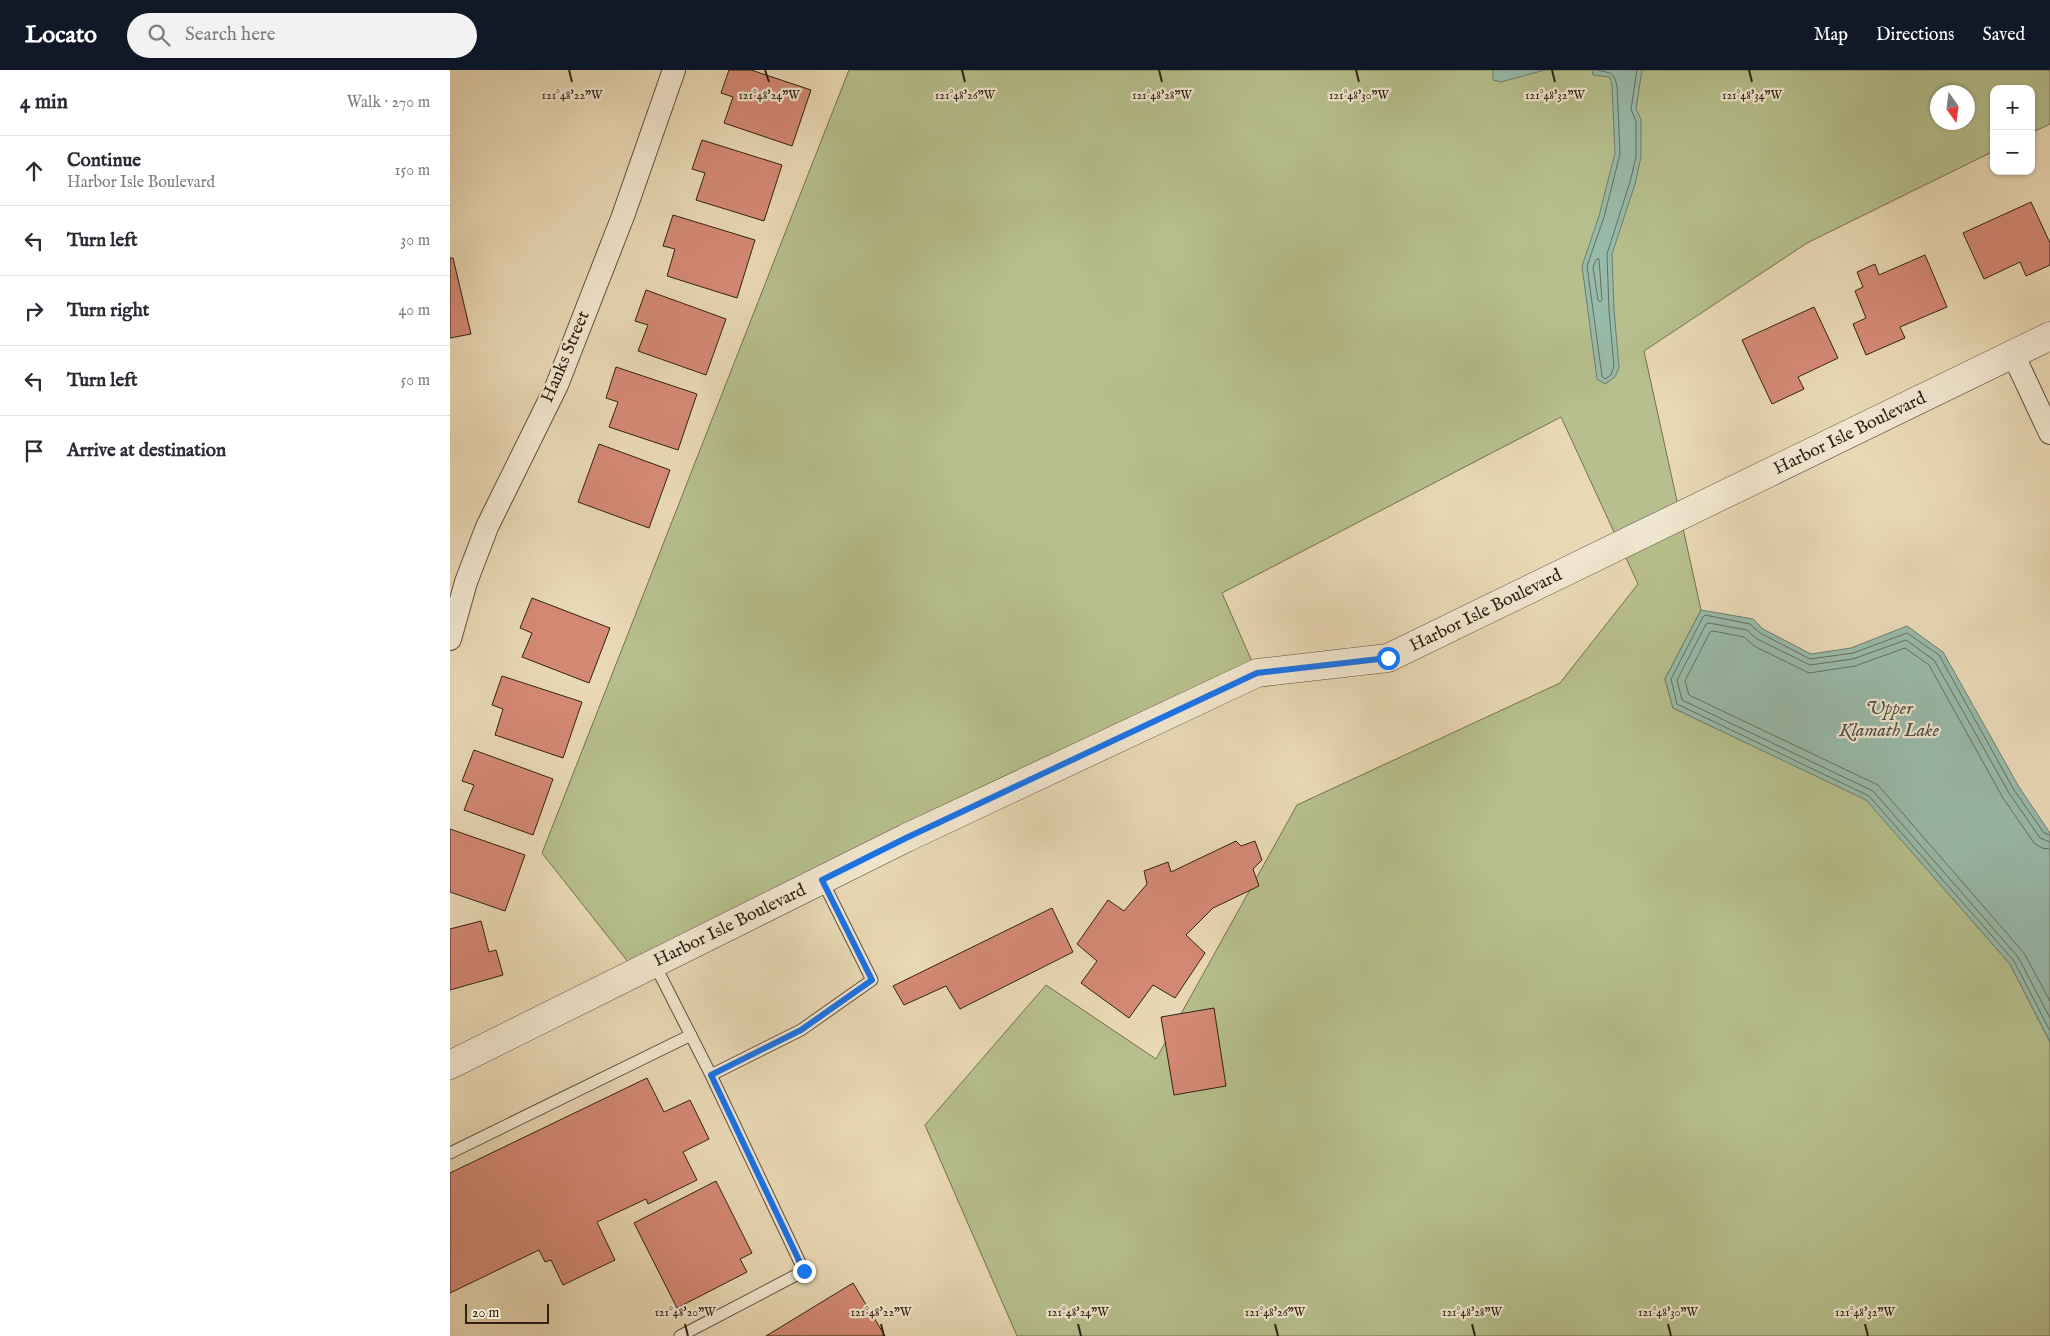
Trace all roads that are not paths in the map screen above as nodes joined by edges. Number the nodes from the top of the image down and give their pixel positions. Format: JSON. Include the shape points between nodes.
{"nodes":[{"id":1,"x":674,"y":70,"type":"edge"},
{"id":2,"x":2050,"y":336,"type":"edge"},
{"id":3,"x":2013,"y":354,"type":"junction"},
{"id":4,"x":2050,"y":433,"type":"edge"},
{"id":5,"x":450,"y":639,"type":"edge"},
{"id":6,"x":822,"y":880,"type":"junction"},
{"id":7,"x":654,"y":963,"type":"junction"},
{"id":8,"x":691,"y":1035,"type":"junction"},
{"id":9,"x":450,"y":1065,"type":"edge"},
{"id":10,"x":711,"y":1075,"type":"junction"},
{"id":11,"x":450,"y":1153,"type":"edge"},
{"id":12,"x":680,"y":1336,"type":"edge"}],
"edges":[{"from":1,"to":5,"type":"street","name":"Hanks Street","via":[[623,216],[556,385],[487,527],[466,582]]},
{"from":2,"to":3,"type":"street","name":"Harbor Isle Boulevard"},
{"from":3,"to":4,"type":"street"},
{"from":3,"to":6,"type":"street","name":"Harbor Isle Boulevard","via":[[1388,658],[1257,673]]},
{"from":6,"to":7,"type":"street","name":"Harbor Isle Boulevard"},
{"from":6,"to":10,"type":"lane","via":[[872,980],[801,1030]]},
{"from":7,"to":8,"type":"lane"},
{"from":7,"to":9,"type":"street","name":"Harbor Isle Boulevard"},
{"from":8,"to":10,"type":"lane"},
{"from":8,"to":11,"type":"lane"},
{"from":10,"to":12,"type":"lane","via":[[804,1271]]}]}
